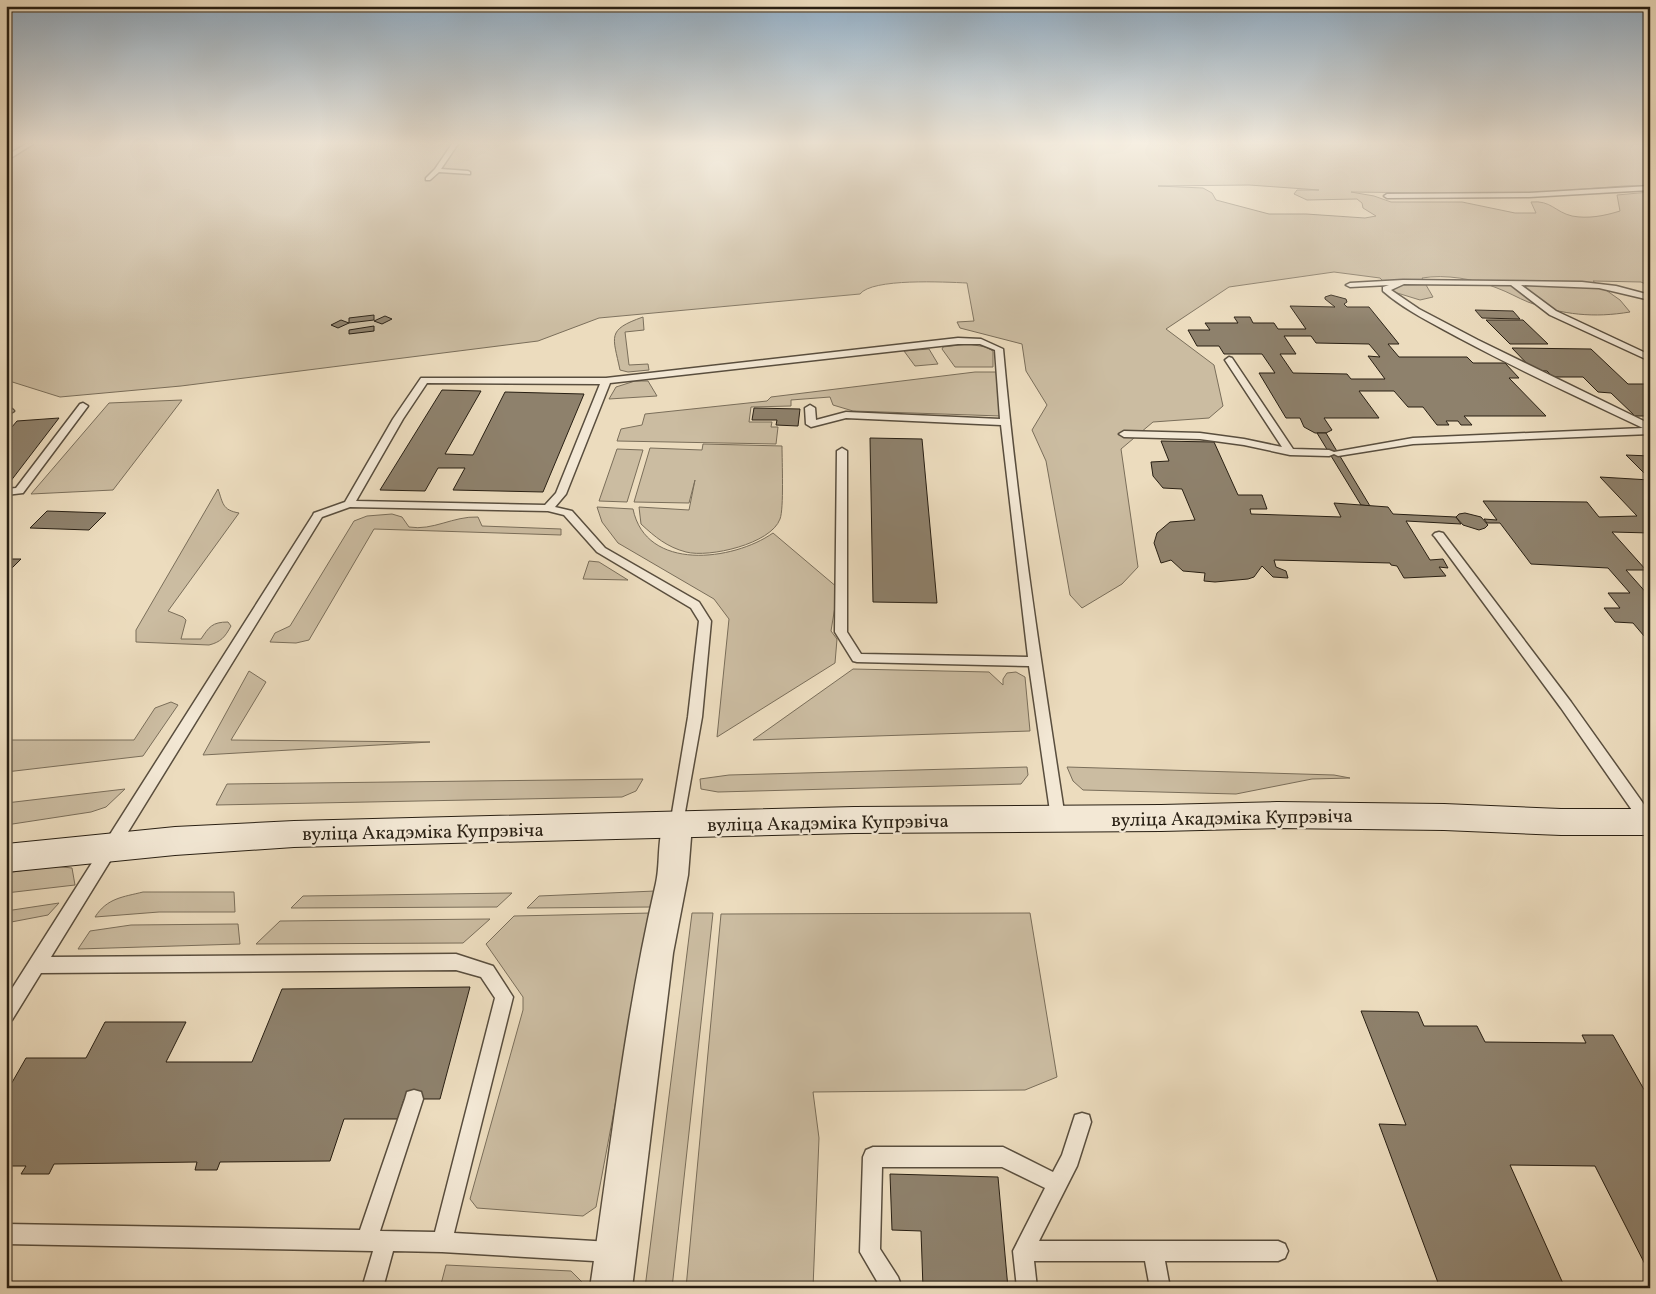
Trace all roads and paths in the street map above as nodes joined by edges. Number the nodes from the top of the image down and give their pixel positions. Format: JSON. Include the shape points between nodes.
{"nodes":[{"id":1,"x":1403,"y":282,"type":"junction"},
{"id":2,"x":1513,"y":284,"type":"junction"},
{"id":3,"x":1350,"y":285,"type":"dead end"},
{"id":4,"x":1650,"y":298,"type":"edge"},
{"id":5,"x":1650,"y":358,"type":"edge"},
{"id":6,"x":1229,"y":360,"type":"dead end"},
{"id":7,"x":606,"y":381,"type":"junction"},
{"id":8,"x":82,"y":406,"type":"dead end"},
{"id":9,"x":810,"y":408,"type":"dead end"},
{"id":10,"x":1005,"y":422,"type":"junction"},
{"id":11,"x":1650,"y":429,"type":"edge"},
{"id":12,"x":1124,"y":434,"type":"dead end"},
{"id":13,"x":842,"y":451,"type":"dead end"},
{"id":14,"x":1290,"y":452,"type":"junction"},
{"id":15,"x":6,"y":492,"type":"edge"},
{"id":16,"x":348,"y":504,"type":"junction"},
{"id":17,"x":548,"y":508,"type":"junction"},
{"id":18,"x":1439,"y":535,"type":"dead end"},
{"id":19,"x":1035,"y":662,"type":"junction"},
{"id":20,"x":1058,"y":818,"type":"junction"},
{"id":21,"x":1649,"y":822,"type":"edge"},
{"id":22,"x":677,"y":825,"type":"junction"},
{"id":23,"x":112,"y":846,"type":"junction"},
{"id":24,"x":6,"y":858,"type":"edge"},
{"id":25,"x":38,"y":965,"type":"junction"},
{"id":26,"x":6,"y":1014,"type":"edge"},
{"id":27,"x":414,"y":1099,"type":"dead end"},
{"id":28,"x":1082,"y":1122,"type":"dead end"},
{"id":29,"x":1057,"y":1184,"type":"junction"},
{"id":30,"x":6,"y":1234,"type":"edge"},
{"id":31,"x":376,"y":1241,"type":"junction"},
{"id":32,"x":442,"y":1242,"type":"junction"},
{"id":33,"x":1023,"y":1251,"type":"junction"},
{"id":34,"x":1153,"y":1251,"type":"junction"},
{"id":35,"x":1278,"y":1251,"type":"dead end"},
{"id":36,"x":616,"y":1252,"type":"junction"},
{"id":37,"x":372,"y":1288,"type":"edge"},
{"id":38,"x":611,"y":1288,"type":"edge"},
{"id":39,"x":892,"y":1288,"type":"edge"},
{"id":40,"x":1027,"y":1288,"type":"edge"},
{"id":41,"x":1160,"y":1288,"type":"edge"}],
"edges":[{"from":1,"to":2,"type":"lane"},
{"from":1,"to":3,"type":"lane"},
{"from":1,"to":11,"type":"lane","via":[[1386,289],[1412,308],[1482,347]]},
{"from":2,"to":4,"type":"lane","via":[[1603,285]]},
{"from":2,"to":5,"type":"lane","via":[[1553,313]]},
{"from":6,"to":14,"type":"lane"},
{"from":7,"to":10,"type":"lane","via":[[958,341],[981,342],[999,349]]},
{"from":7,"to":16,"type":"lane","via":[[424,380]]},
{"from":7,"to":17,"type":"lane","via":[[561,494]]},
{"from":8,"to":15,"type":"lane","via":[[19,491]]},
{"from":9,"to":10,"type":"lane","via":[[812,424],[846,415]]},
{"from":10,"to":19,"type":"lane"},
{"from":11,"to":14,"type":"lane","via":[[1413,441],[1334,453]]},
{"from":12,"to":14,"type":"lane","via":[[1200,436]]},
{"from":13,"to":19,"type":"lane","via":[[841,632],[857,658]]},
{"from":16,"to":17,"type":"lane"},
{"from":16,"to":23,"type":"lane","via":[[318,515]]},
{"from":17,"to":22,"type":"lane","via":[[568,513],[601,550],[695,605],[705,621],[695,717]]},
{"from":18,"to":21,"type":"lane"},
{"from":19,"to":20,"type":"lane"},
{"from":20,"to":21,"type":"main road","name":"вуліца Акадэміка Купрэвіча","via":[[1444,816],[1561,822]]},
{"from":20,"to":22,"type":"main road","name":"вуліца Акадэміка Купрэвіча"},
{"from":22,"to":23,"type":"main road","name":"вуліца Акадэміка Купрэвіча","via":[[294,834]]},
{"from":22,"to":36,"type":"street","via":[[673,875],[656,953]]},
{"from":23,"to":24,"type":"main road","name":"вуліца Акадэміка Купрэвіча"},
{"from":23,"to":25,"type":"lane"},
{"from":25,"to":26,"type":"lane"},
{"from":25,"to":32,"type":"lane","via":[[456,962],[487,971],[504,997]]},
{"from":27,"to":31,"type":"lane"},
{"from":28,"to":29,"type":"lane"},
{"from":29,"to":33,"type":"lane"},
{"from":29,"to":39,"type":"lane","via":[[1003,1157],[873,1157],[870,1252]]},
{"from":30,"to":31,"type":"lane"},
{"from":31,"to":32,"type":"lane"},
{"from":31,"to":37,"type":"lane"},
{"from":32,"to":36,"type":"lane"},
{"from":33,"to":34,"type":"lane"},
{"from":33,"to":40,"type":"lane"},
{"from":34,"to":35,"type":"lane"},
{"from":34,"to":41,"type":"lane"},
{"from":36,"to":38,"type":"street"}]}
